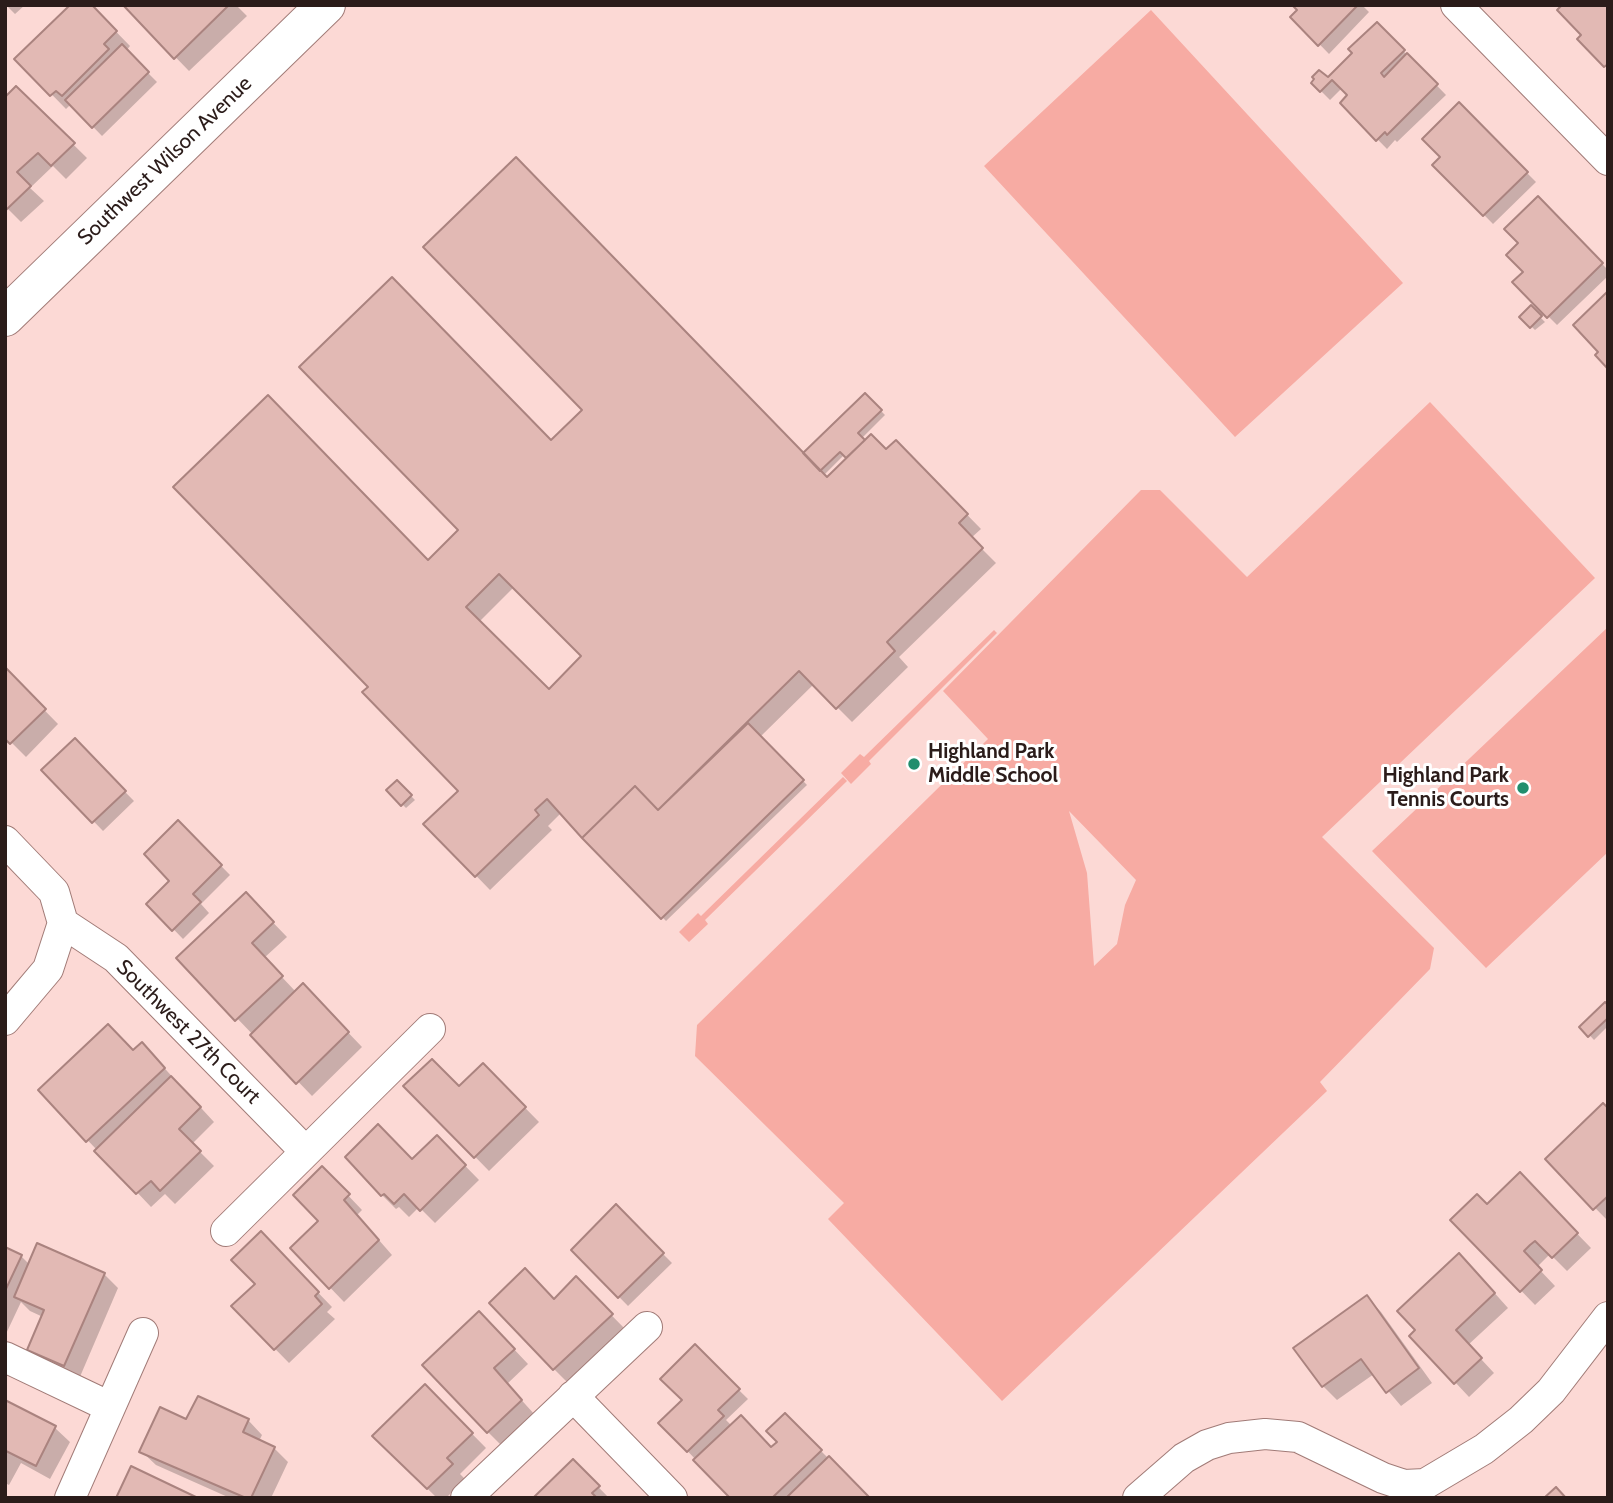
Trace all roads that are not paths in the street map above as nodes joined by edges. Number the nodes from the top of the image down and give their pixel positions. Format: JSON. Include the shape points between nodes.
{"nodes":[{"id":1,"x":326,"y":5,"type":"edge"},
{"id":2,"x":1456,"y":5,"type":"edge"},
{"id":3,"x":1608,"y":160,"type":"edge"},
{"id":4,"x":5,"y":317,"type":"edge"},
{"id":5,"x":5,"y":841,"type":"edge"},
{"id":6,"x":62,"y":923,"type":"junction"},
{"id":7,"x":5,"y":1020,"type":"edge"},
{"id":8,"x":430,"y":1029,"type":"dead end"},
{"id":9,"x":305,"y":1151,"type":"junction"},
{"id":10,"x":226,"y":1231,"type":"dead end"},
{"id":11,"x":1608,"y":1317,"type":"edge"},
{"id":12,"x":647,"y":1328,"type":"dead end"},
{"id":13,"x":143,"y":1334,"type":"dead end"},
{"id":14,"x":5,"y":1357,"type":"edge"},
{"id":15,"x":573,"y":1396,"type":"junction"},
{"id":16,"x":110,"y":1407,"type":"junction"},
{"id":17,"x":1428,"y":1491,"type":"edge"},
{"id":18,"x":70,"y":1498,"type":"edge"},
{"id":19,"x":466,"y":1498,"type":"edge"},
{"id":20,"x":671,"y":1498,"type":"edge"},
{"id":21,"x":1138,"y":1498,"type":"edge"}],
"edges":[{"from":1,"to":4,"type":"street","name":"Southwest Wilson Avenue"},
{"from":2,"to":3,"type":"street"},
{"from":5,"to":6,"type":"street","via":[[54,892]]},
{"from":6,"to":7,"type":"street","via":[[48,969]]},
{"from":6,"to":9,"type":"street","name":"Southwest 27th Court","via":[[116,958]]},
{"from":8,"to":9,"type":"street"},
{"from":9,"to":10,"type":"street"},
{"from":11,"to":17,"type":"street","via":[[1551,1391],[1521,1420]]},
{"from":12,"to":15,"type":"street"},
{"from":13,"to":16,"type":"street"},
{"from":14,"to":16,"type":"street"},
{"from":15,"to":19,"type":"street"},
{"from":15,"to":20,"type":"street"},
{"from":16,"to":18,"type":"street"},
{"from":17,"to":21,"type":"street","via":[[1383,1478],[1298,1437],[1265,1434],[1207,1445],[1184,1458]]}]}
